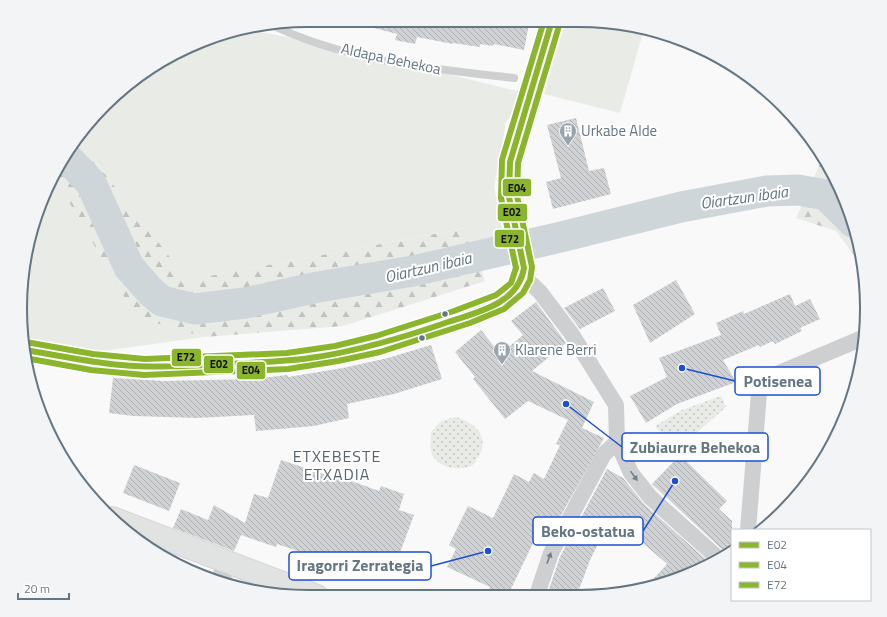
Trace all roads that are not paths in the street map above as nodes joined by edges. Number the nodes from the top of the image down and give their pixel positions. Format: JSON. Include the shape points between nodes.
{"nodes":[{"id":1,"x":550,"y":27,"type":"edge"},
{"id":2,"x":280,"y":29,"type":"edge"},
{"id":3,"x":514,"y":78,"type":"dead end"},
{"id":4,"x":524,"y":277,"type":"junction"},
{"id":5,"x":858,"y":340,"type":"edge"},
{"id":6,"x":30,"y":351,"type":"edge"},
{"id":7,"x":617,"y":442,"type":"junction"},
{"id":8,"x":128,"y":524,"type":"edge"},
{"id":9,"x":748,"y":529,"type":"edge"},
{"id":10,"x":714,"y":555,"type":"edge"},
{"id":11,"x":224,"y":561,"type":"junction"},
{"id":12,"x":222,"y":576,"type":"edge"},
{"id":13,"x":261,"y":583,"type":"edge"},
{"id":14,"x":286,"y":589,"type":"edge"},
{"id":15,"x":539,"y":590,"type":"edge"}],
"edges":[{"from":1,"to":4,"type":"street","via":[[510,162],[509,197]]},
{"from":2,"to":3,"type":"lane","name":"Aldapa Behekoa","via":[[310,41],[366,56],[446,71]]},
{"from":4,"to":6,"type":"street","via":[[518,288],[506,298],[476,312],[429,329],[361,348],[296,360],[191,366],[133,366]]},
{"from":4,"to":7,"type":"street","via":[[540,292],[571,333],[616,405]]},
{"from":5,"to":9,"type":"street","via":[[760,381]]},
{"from":7,"to":10,"type":"street","one_way":true,"via":[[631,473],[650,497]]},
{"from":15,"to":7,"type":"street","one_way":true,"via":[[551,553],[604,454]]},
{"from":8,"to":11,"type":"street"},
{"from":11,"to":12,"type":"street"},
{"from":11,"to":13,"type":"street"},
{"from":13,"to":14,"type":"street"}]}
